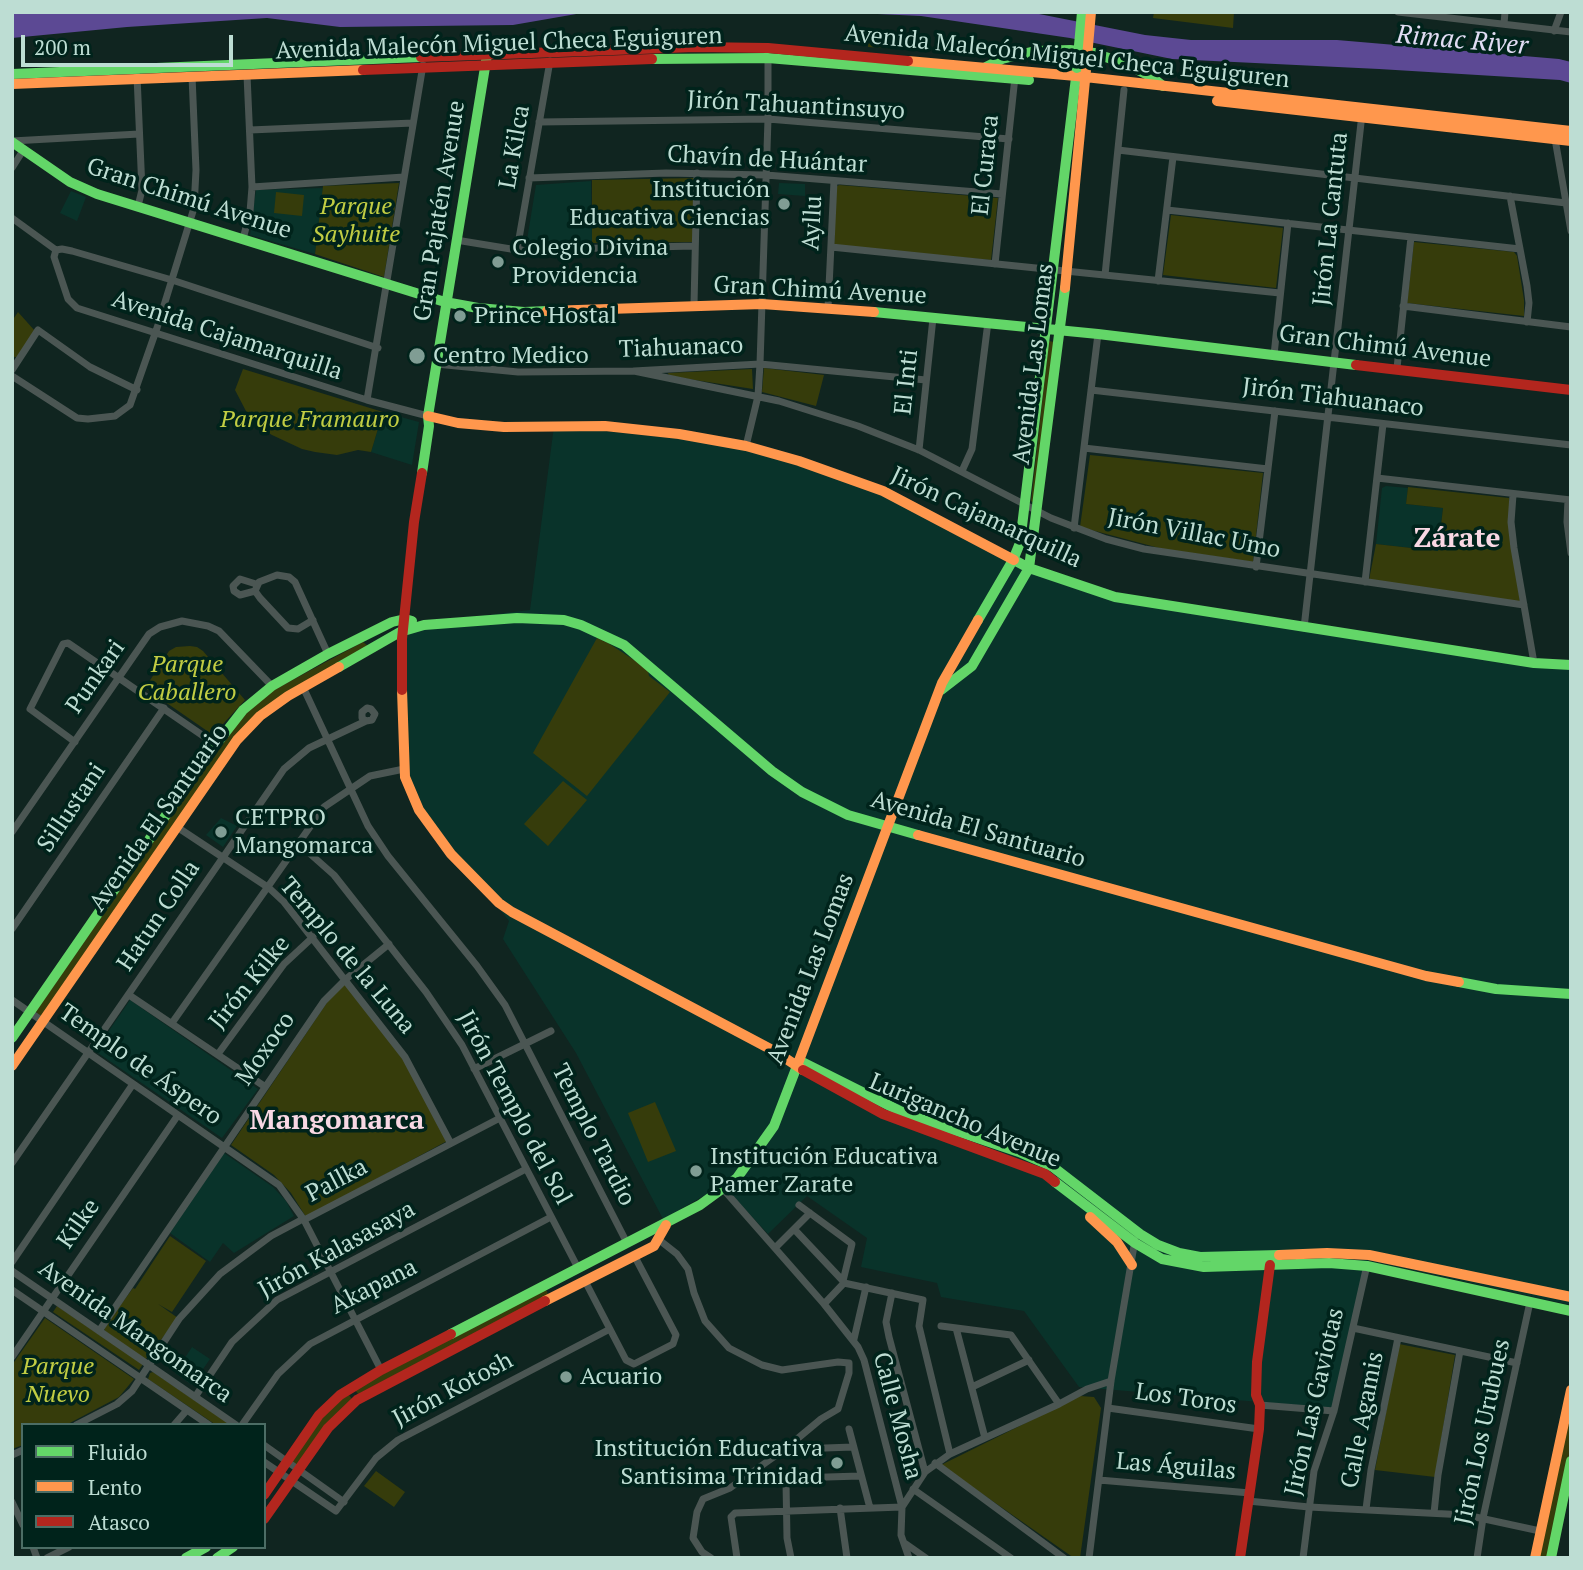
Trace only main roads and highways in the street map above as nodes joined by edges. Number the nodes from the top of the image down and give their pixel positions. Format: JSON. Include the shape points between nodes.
{"nodes":[{"id":1,"x":1082,"y":12,"type":"edge"},
{"id":2,"x":1091,"y":12,"type":"edge"},
{"id":3,"x":550,"y":57,"type":"junction"},
{"id":4,"x":486,"y":59,"type":"junction"},
{"id":5,"x":423,"y":63,"type":"junction"},
{"id":6,"x":985,"y":67,"type":"junction"},
{"id":7,"x":136,"y":73,"type":"junction"},
{"id":8,"x":12,"y":74,"type":"edge"},
{"id":9,"x":1015,"y":75,"type":"junction"},
{"id":10,"x":1080,"y":77,"type":"junction"},
{"id":11,"x":12,"y":84,"type":"edge"},
{"id":12,"x":1164,"y":86,"type":"junction"},
{"id":13,"x":1362,"y":112,"type":"junction"},
{"id":14,"x":1571,"y":131,"type":"edge"},
{"id":15,"x":12,"y":141,"type":"edge"},
{"id":16,"x":1571,"y":141,"type":"edge"},
{"id":17,"x":445,"y":302,"type":"junction"},
{"id":18,"x":1046,"y":329,"type":"junction"},
{"id":19,"x":1060,"y":330,"type":"junction"},
{"id":20,"x":1571,"y":390,"type":"edge"},
{"id":21,"x":428,"y":416,"type":"junction"},
{"id":22,"x":1013,"y":560,"type":"junction"},
{"id":23,"x":1029,"y":568,"type":"junction"},
{"id":24,"x":999,"y":586,"type":"junction"},
{"id":25,"x":1013,"y":594,"type":"junction"},
{"id":26,"x":402,"y":628,"type":"junction"},
{"id":27,"x":1571,"y":665,"type":"edge"},
{"id":28,"x":268,"y":689,"type":"junction"},
{"id":29,"x":941,"y":691,"type":"junction"},
{"id":30,"x":274,"y":705,"type":"junction"},
{"id":31,"x":204,"y":760,"type":"junction"},
{"id":32,"x":217,"y":768,"type":"junction"},
{"id":33,"x":888,"y":826,"type":"junction"},
{"id":34,"x":1571,"y":994,"type":"edge"},
{"id":35,"x":12,"y":1038,"type":"edge"},
{"id":36,"x":796,"y":1063,"type":"junction"},
{"id":37,"x":12,"y":1066,"type":"edge"},
{"id":38,"x":975,"y":1142,"type":"junction"},
{"id":39,"x":1077,"y":1197,"type":"junction"},
{"id":40,"x":668,"y":1223,"type":"junction"},
{"id":41,"x":603,"y":1255,"type":"junction"},
{"id":42,"x":1368,"y":1260,"type":"junction"},
{"id":43,"x":1132,"y":1265,"type":"road end"},
{"id":44,"x":1270,"y":1265,"type":"junction"},
{"id":45,"x":610,"y":1269,"type":"junction"},
{"id":46,"x":547,"y":1283,"type":"junction"},
{"id":47,"x":554,"y":1296,"type":"junction"},
{"id":48,"x":1571,"y":1297,"type":"edge"},
{"id":49,"x":1571,"y":1311,"type":"edge"},
{"id":50,"x":350,"y":1389,"type":"junction"},
{"id":51,"x":1571,"y":1390,"type":"edge"},
{"id":52,"x":357,"y":1400,"type":"junction"},
{"id":53,"x":1571,"y":1461,"type":"edge"},
{"id":54,"x":266,"y":1492,"type":"edge"},
{"id":55,"x":266,"y":1516,"type":"edge"},
{"id":56,"x":202,"y":1549,"type":"edge"},
{"id":57,"x":232,"y":1552,"type":"edge"},
{"id":58,"x":186,"y":1558,"type":"edge"},
{"id":59,"x":217,"y":1558,"type":"edge"},
{"id":60,"x":1240,"y":1558,"type":"edge"},
{"id":61,"x":1535,"y":1558,"type":"edge"},
{"id":62,"x":1551,"y":1558,"type":"edge"}],
"edges":[{"from":1,"to":10,"type":"main road","name":"Avenida Las Lomas","bridge":true},
{"from":2,"to":10,"type":"main road","name":"Avenida Las Lomas","bridge":true},
{"from":3,"to":4,"type":"main road","name":"Avenida Malecón Miguel Checa Eguiguren"},
{"from":3,"to":6,"type":"main road","name":"Avenida Malecón Miguel Checa Eguiguren","via":[[695,47],[768,48]]},
{"from":3,"to":9,"type":"main road","name":"Avenida Malecón Miguel Checa Eguiguren","via":[[768,58]]},
{"from":4,"to":5,"type":"main road","name":"Avenida Malecón Miguel Checa Eguiguren"},
{"from":4,"to":17,"type":"main road","name":"Gran Pajatén Avenue"},
{"from":5,"to":7,"type":"main road","name":"Avenida Malecón Miguel Checa Eguiguren"},
{"from":5,"to":7,"type":"main road","name":"Avenida Malecón Miguel Checa Eguiguren","via":[[192,76]]},
{"from":6,"to":9,"type":"main road","name":"Avenida Malecón Miguel Checa Eguiguren"},
{"from":6,"to":12,"type":"main road","via":[[1035,51],[1070,50],[1126,64]]},
{"from":7,"to":8,"type":"main road","name":"Avenida Malecón Miguel Checa Eguiguren"},
{"from":7,"to":11,"type":"main road","name":"Avenida Malecón Miguel Checa Eguiguren"},
{"from":9,"to":10,"type":"main road","name":"Avenida Malecón Miguel Checa Eguiguren"},
{"from":10,"to":12,"type":"main road","name":"Avenida Malecón Miguel Checa Eguiguren"},
{"from":10,"to":13,"type":"main road","name":"Avenida Malecón Miguel Checa Eguiguren","via":[[1124,90]]},
{"from":10,"to":18,"type":"main road","name":"Avenida Las Lomas"},
{"from":10,"to":19,"type":"main road","name":"Avenida Las Lomas"},
{"from":12,"to":13,"type":"main road","name":"Avenida Malecón Miguel Checa Eguiguren"},
{"from":13,"to":14,"type":"main road","name":"Avenida Malecón Miguel Checa Eguiguren"},
{"from":13,"to":16,"type":"main road","name":"Avenida Malecón Miguel Checa Eguiguren"},
{"from":15,"to":17,"type":"main road","name":"Gran Chimú Avenue","via":[[83,189]]},
{"from":17,"to":18,"type":"main road","name":"Gran Chimú Avenue","via":[[524,312],[762,304]]},
{"from":17,"to":21,"type":"main road","name":"Gran Pajatén Avenue"},
{"from":18,"to":19,"type":"main road","name":"Gran Chimú Avenue"},
{"from":18,"to":22,"type":"main road","name":"Avenida Las Lomas","via":[[1020,543]]},
{"from":19,"to":20,"type":"main road","name":"Gran Chimú Avenue"},
{"from":19,"to":23,"type":"main road","name":"Avenida Las Lomas"},
{"from":21,"to":22,"type":"main road","name":"Jirón Cajamarquilla","via":[[504,427],[605,426],[746,446],[883,491]]},
{"from":21,"to":26,"type":"main road","name":"Gran Pajatén Avenue"},
{"from":22,"to":23,"type":"main road","name":"Jirón Cajamarquilla"},
{"from":22,"to":24,"type":"main road","name":"Avenida Las Lomas"},
{"from":23,"to":25,"type":"main road","name":"Avenida Las Lomas"},
{"from":23,"to":27,"type":"main road","name":"Jirón Cajamarquilla","via":[[1140,603]]},
{"from":24,"to":25,"type":"main road"},
{"from":24,"to":29,"type":"main road","name":"Avenida Las Lomas"},
{"from":25,"to":29,"type":"main road","name":"Avenida Las Lomas","via":[[972,666]]},
{"from":26,"to":28,"type":"main road","name":"Avenida El Santuario","via":[[328,654]]},
{"from":26,"to":30,"type":"main road","name":"Avenida El Santuario"},
{"from":26,"to":33,"type":"main road","name":"Avenida El Santuario","via":[[537,618],[564,620],[597,631],[624,645],[754,757],[802,792],[848,815]]},
{"from":26,"to":36,"type":"main road","name":"Lurigancho Avenue","via":[[404,769],[419,810],[436,835],[499,903]]},
{"from":28,"to":30,"type":"main road"},
{"from":28,"to":31,"type":"main road","name":"Avenida El Santuario","via":[[243,710]]},
{"from":29,"to":33,"type":"main road","name":"Avenida Las Lomas"},
{"from":30,"to":32,"type":"main road","name":"Avenida El Santuario","via":[[237,740]]},
{"from":31,"to":32,"type":"main road"},
{"from":31,"to":35,"type":"main road","name":"Avenida El Santuario"},
{"from":32,"to":37,"type":"main road","name":"Avenida El Santuario"},
{"from":33,"to":34,"type":"main road","name":"Avenida El Santuario","via":[[1415,974],[1496,989]]},
{"from":33,"to":36,"type":"main road","name":"Avenida Las Lomas"},
{"from":36,"to":38,"type":"main road","name":"Lurigancho Avenue"},
{"from":36,"to":40,"type":"main road","name":"Avenida Las Lomas","via":[[774,1126],[747,1167],[723,1189]]},
{"from":38,"to":39,"type":"main road","name":"Lurigancho Avenue","via":[[1045,1174]]},
{"from":38,"to":42,"type":"main road","name":"Lurigancho Avenue","via":[[1053,1167],[1135,1230],[1168,1249],[1200,1257],[1327,1253]]},
{"from":39,"to":43,"type":"main road"},
{"from":39,"to":44,"type":"main road","name":"Lurigancho Avenue","via":[[1162,1259],[1190,1266]]},
{"from":40,"to":41,"type":"main road","name":"Avenida Las Lomas"},
{"from":40,"to":45,"type":"main road","name":"Avenida Las Lomas","via":[[654,1245]]},
{"from":41,"to":45,"type":"main road"},
{"from":41,"to":46,"type":"main road","name":"Avenida Las Lomas"},
{"from":42,"to":44,"type":"main road","name":"Lurigancho Avenue"},
{"from":42,"to":48,"type":"main road","name":"Lurigancho Avenue"},
{"from":42,"to":49,"type":"main road","name":"Lurigancho Avenue","via":[[1529,1308]]},
{"from":44,"to":60,"type":"main road","via":[[1257,1362],[1259,1429]]},
{"from":45,"to":47,"type":"main road","name":"Avenida Las Lomas"},
{"from":46,"to":47,"type":"main road"},
{"from":46,"to":50,"type":"main road","name":"Avenida Las Lomas"},
{"from":47,"to":52,"type":"main road","name":"Avenida Las Lomas"},
{"from":50,"to":52,"type":"main road"},
{"from":50,"to":54,"type":"main road","name":"Avenida Las Lomas","via":[[319,1415]]},
{"from":51,"to":61,"type":"main road"},
{"from":52,"to":55,"type":"main road","name":"Avenida Las Lomas","via":[[333,1422]]},
{"from":53,"to":62,"type":"main road"},
{"from":56,"to":58,"type":"main road"},
{"from":57,"to":59,"type":"main road"}]}
